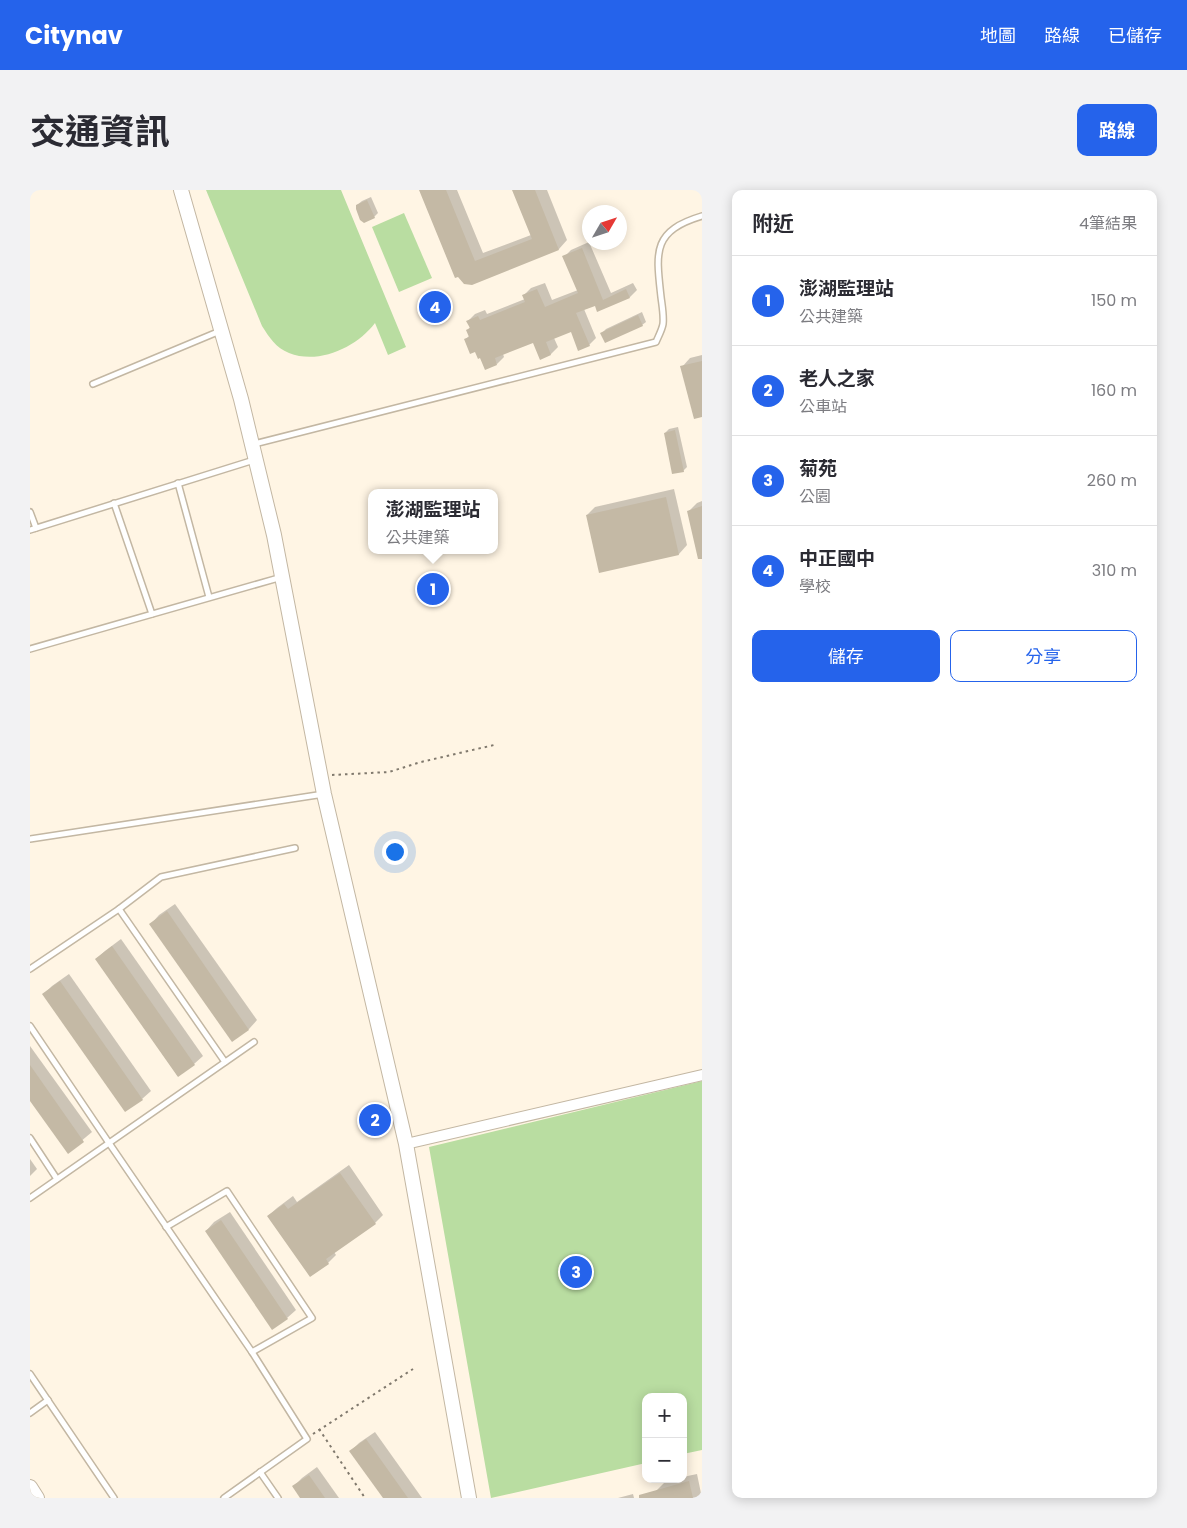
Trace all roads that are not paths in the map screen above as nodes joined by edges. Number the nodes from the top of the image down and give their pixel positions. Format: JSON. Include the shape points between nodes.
{"nodes":[{"id":1,"x":181,"y":190,"type":"edge"},
{"id":2,"x":702,"y":216,"type":"edge"},
{"id":3,"x":222,"y":330,"type":"junction"},
{"id":4,"x":93,"y":384,"type":"dead end"},
{"id":5,"x":253,"y":444,"type":"junction"},
{"id":6,"x":257,"y":459,"type":"junction"},
{"id":7,"x":178,"y":483,"type":"junction"},
{"id":8,"x":114,"y":503,"type":"junction"},
{"id":9,"x":30,"y":512,"type":"edge"},
{"id":10,"x":36,"y":528,"type":"junction"},
{"id":11,"x":30,"y":530,"type":"edge"},
{"id":12,"x":283,"y":577,"type":"junction"},
{"id":13,"x":209,"y":598,"type":"junction"},
{"id":14,"x":152,"y":614,"type":"junction"},
{"id":15,"x":30,"y":649,"type":"edge"},
{"id":16,"x":324,"y":794,"type":"junction"},
{"id":17,"x":30,"y":839,"type":"edge"},
{"id":18,"x":295,"y":848,"type":"dead end"},
{"id":19,"x":119,"y":910,"type":"junction"},
{"id":20,"x":30,"y":969,"type":"edge"},
{"id":21,"x":30,"y":1026,"type":"edge"},
{"id":22,"x":254,"y":1042,"type":"dead end"},
{"id":23,"x":225,"y":1062,"type":"junction"},
{"id":24,"x":702,"y":1075,"type":"edge"},
{"id":25,"x":30,"y":1138,"type":"edge"},
{"id":26,"x":110,"y":1142,"type":"junction"},
{"id":27,"x":406,"y":1144,"type":"junction"},
{"id":28,"x":57,"y":1179,"type":"junction"},
{"id":29,"x":30,"y":1198,"type":"edge"},
{"id":30,"x":166,"y":1228,"type":"junction"},
{"id":31,"x":252,"y":1352,"type":"junction"},
{"id":32,"x":30,"y":1374,"type":"edge"},
{"id":33,"x":48,"y":1400,"type":"junction"},
{"id":34,"x":30,"y":1413,"type":"edge"},
{"id":35,"x":260,"y":1472,"type":"junction"},
{"id":36,"x":30,"y":1487,"type":"edge"},
{"id":37,"x":37,"y":1498,"type":"edge"},
{"id":38,"x":114,"y":1498,"type":"edge"},
{"id":39,"x":224,"y":1498,"type":"edge"},
{"id":40,"x":278,"y":1498,"type":"edge"},
{"id":41,"x":469,"y":1498,"type":"edge"}],
"edges":[{"from":1,"to":3,"type":"main road"},
{"from":2,"to":5,"type":"lane","via":[[670,230],[661,243],[658,268],[663,325],[656,342]]},
{"from":3,"to":4,"type":"lane"},
{"from":3,"to":5,"type":"main road"},
{"from":5,"to":6,"type":"main road"},
{"from":6,"to":7,"type":"lane"},
{"from":6,"to":12,"type":"main road"},
{"from":7,"to":8,"type":"lane"},
{"from":7,"to":13,"type":"lane"},
{"from":8,"to":10,"type":"lane"},
{"from":8,"to":14,"type":"lane"},
{"from":9,"to":10,"type":"lane"},
{"from":10,"to":11,"type":"lane"},
{"from":12,"to":13,"type":"lane"},
{"from":12,"to":16,"type":"main road"},
{"from":13,"to":14,"type":"lane"},
{"from":14,"to":15,"type":"lane"},
{"from":16,"to":17,"type":"lane"},
{"from":16,"to":27,"type":"main road"},
{"from":18,"to":19,"type":"lane","via":[[162,877]]},
{"from":19,"to":20,"type":"lane"},
{"from":19,"to":23,"type":"lane"},
{"from":21,"to":26,"type":"lane"},
{"from":22,"to":23,"type":"lane"},
{"from":23,"to":26,"type":"lane"},
{"from":24,"to":27,"type":"street"},
{"from":25,"to":28,"type":"lane"},
{"from":26,"to":28,"type":"lane"},
{"from":26,"to":30,"type":"lane"},
{"from":27,"to":41,"type":"main road"},
{"from":28,"to":29,"type":"lane"},
{"from":30,"to":31,"type":"lane"},
{"from":30,"to":31,"type":"lane","via":[[227,1191],[312,1318]]},
{"from":31,"to":35,"type":"lane","via":[[307,1439]]},
{"from":32,"to":33,"type":"lane"},
{"from":33,"to":34,"type":"lane"},
{"from":33,"to":38,"type":"lane"},
{"from":35,"to":39,"type":"lane"},
{"from":35,"to":40,"type":"lane"},
{"from":36,"to":37,"type":"main road"}]}
